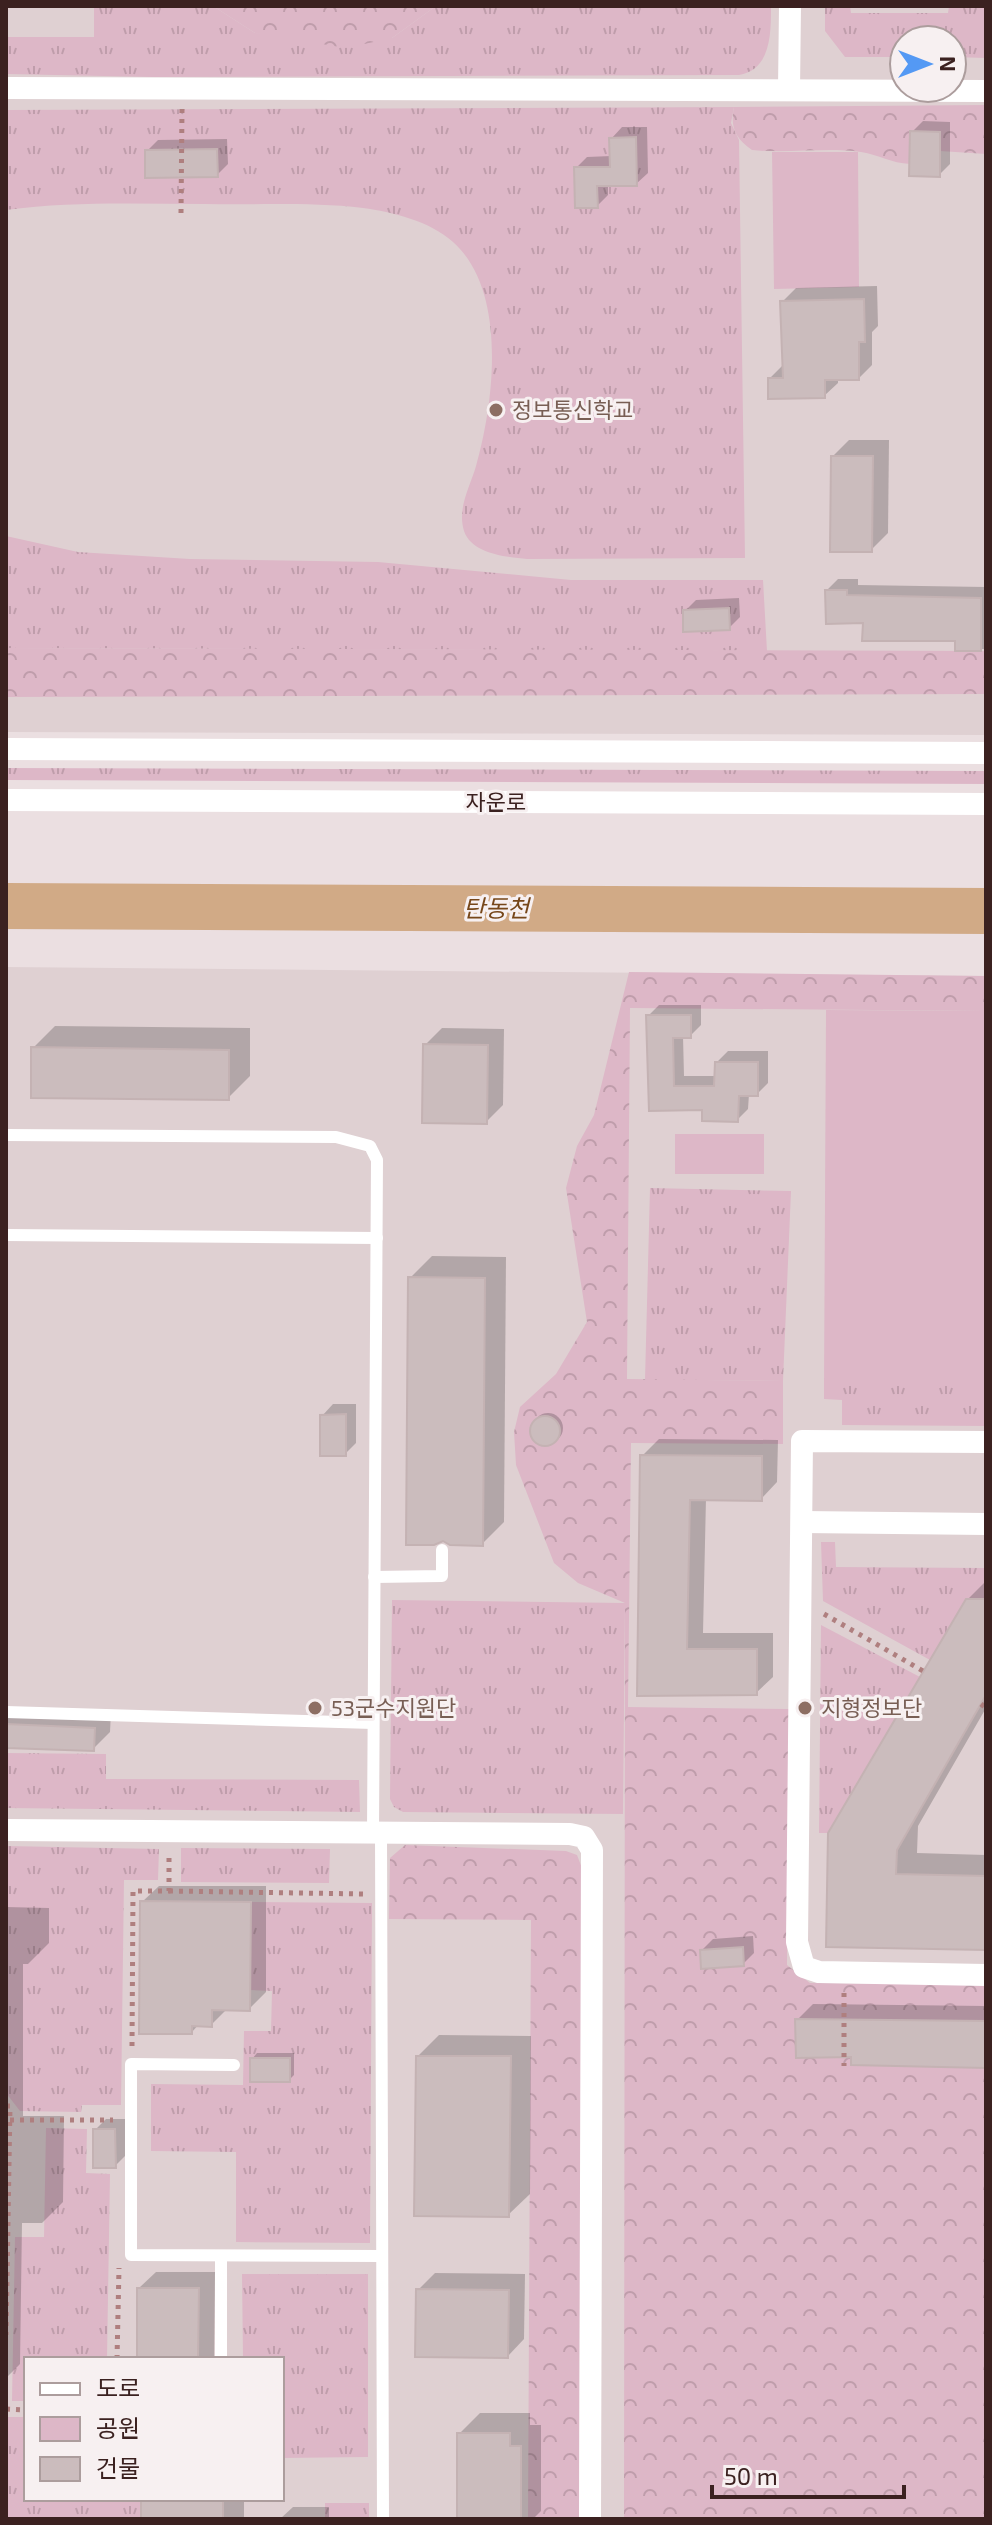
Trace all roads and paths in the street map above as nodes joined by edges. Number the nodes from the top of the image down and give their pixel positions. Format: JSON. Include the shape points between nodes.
{"nodes":[{"id":1,"x":790,"y":6,"type":"edge"},
{"id":2,"x":6,"y":88,"type":"edge"},
{"id":3,"x":182,"y":88,"type":"junction"},
{"id":4,"x":789,"y":89,"type":"junction"},
{"id":5,"x":986,"y":91,"type":"edge"},
{"id":6,"x":181,"y":213,"type":"dead end"},
{"id":7,"x":6,"y":749,"type":"edge"},
{"id":8,"x":986,"y":753,"type":"edge"},
{"id":9,"x":6,"y":800,"type":"edge"},
{"id":10,"x":986,"y":804,"type":"edge"},
{"id":11,"x":6,"y":1135,"type":"edge"},
{"id":12,"x":6,"y":1235,"type":"edge"},
{"id":13,"x":377,"y":1238,"type":"junction"},
{"id":14,"x":986,"y":1442,"type":"edge"},
{"id":15,"x":802,"y":1522,"type":"junction"},
{"id":16,"x":986,"y":1524,"type":"edge"},
{"id":17,"x":442,"y":1550,"type":"dead end"},
{"id":18,"x":374,"y":1577,"type":"junction"},
{"id":19,"x":816,"y":1610,"type":"dead end"},
{"id":20,"x":923,"y":1671,"type":"dead end"},
{"id":21,"x":6,"y":1712,"type":"edge"},
{"id":22,"x":373,"y":1723,"type":"junction"},
{"id":23,"x":6,"y":1830,"type":"edge"},
{"id":24,"x":169,"y":1831,"type":"junction"},
{"id":25,"x":377,"y":1833,"type":"junction"},
{"id":26,"x":169,"y":1891,"type":"junction"},
{"id":27,"x":381,"y":1894,"type":"junction"},
{"id":28,"x":844,"y":1972,"type":"junction"},
{"id":29,"x":986,"y":1975,"type":"edge"},
{"id":30,"x":131,"y":2064,"type":"junction"},
{"id":31,"x":234,"y":2065,"type":"dead end"},
{"id":32,"x":844,"y":2066,"type":"dead end"},
{"id":33,"x":6,"y":2106,"type":"edge"},
{"id":34,"x":10,"y":2120,"type":"junction"},
{"id":35,"x":131,"y":2121,"type":"junction"},
{"id":36,"x":131,"y":2255,"type":"junction"},
{"id":37,"x":221,"y":2256,"type":"junction"},
{"id":38,"x":382,"y":2256,"type":"junction"},
{"id":39,"x":6,"y":2335,"type":"edge"},
{"id":40,"x":117,"y":2357,"type":"edge"},
{"id":41,"x":221,"y":2357,"type":"edge"},
{"id":42,"x":383,"y":2519,"type":"edge"},
{"id":43,"x":590,"y":2519,"type":"edge"}],
"edges":[{"from":1,"to":4,"type":"street"},
{"from":2,"to":3,"type":"street"},
{"from":3,"to":4,"type":"street"},
{"from":3,"to":6,"type":"path"},
{"from":4,"to":5,"type":"street"},
{"from":7,"to":8,"type":"street"},
{"from":9,"to":10,"type":"street","name":"자운로"},
{"from":11,"to":13,"type":"lane","via":[[356,1140],[370,1146],[377,1160]]},
{"from":12,"to":13,"type":"lane"},
{"from":13,"to":18,"type":"lane"},
{"from":14,"to":15,"type":"street","via":[[802,1441]]},
{"from":15,"to":16,"type":"street"},
{"from":15,"to":28,"type":"street","via":[[798,1956],[804,1967]]},
{"from":17,"to":18,"type":"lane","via":[[442,1576]]},
{"from":18,"to":22,"type":"lane"},
{"from":19,"to":20,"type":"path"},
{"from":21,"to":22,"type":"lane"},
{"from":22,"to":25,"type":"lane"},
{"from":23,"to":24,"type":"street"},
{"from":24,"to":25,"type":"street"},
{"from":24,"to":26,"type":"path"},
{"from":25,"to":27,"type":"lane"},
{"from":25,"to":43,"type":"street","via":[[570,1834],[584,1837],[592,1850]]},
{"from":26,"to":27,"type":"path"},
{"from":26,"to":30,"type":"path","via":[[133,1891]]},
{"from":27,"to":38,"type":"lane"},
{"from":28,"to":29,"type":"street"},
{"from":28,"to":32,"type":"path"},
{"from":30,"to":31,"type":"lane"},
{"from":30,"to":35,"type":"lane"},
{"from":33,"to":34,"type":"path"},
{"from":34,"to":35,"type":"path"},
{"from":34,"to":39,"type":"path"},
{"from":35,"to":36,"type":"lane"},
{"from":36,"to":37,"type":"lane"},
{"from":36,"to":40,"type":"path","via":[[119,2255]]},
{"from":37,"to":38,"type":"lane"},
{"from":37,"to":41,"type":"lane"},
{"from":38,"to":42,"type":"lane"}]}
